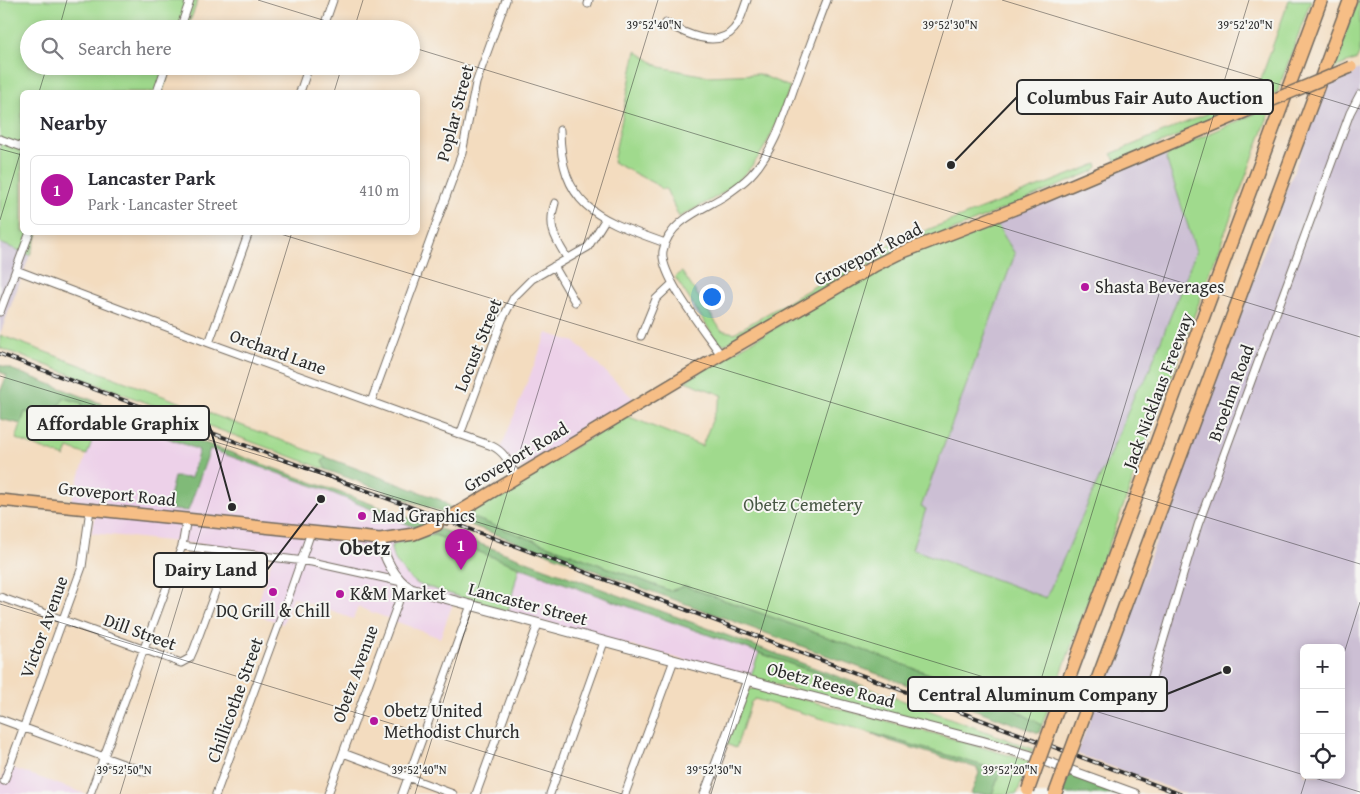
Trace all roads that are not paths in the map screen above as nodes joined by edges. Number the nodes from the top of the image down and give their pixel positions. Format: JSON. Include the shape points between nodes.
{"nodes":[{"id":1,"x":190,"y":0,"type":"edge"},
{"id":2,"x":333,"y":0,"type":"edge"},
{"id":3,"x":506,"y":0,"type":"edge"},
{"id":4,"x":747,"y":0,"type":"edge"},
{"id":5,"x":827,"y":0,"type":"edge"},
{"id":6,"x":1322,"y":0,"type":"edge"},
{"id":7,"x":1350,"y":0,"type":"edge"},
{"id":8,"x":183,"y":20,"type":"edge"},
{"id":9,"x":326,"y":20,"type":"edge"},
{"id":10,"x":666,"y":23,"type":"dead end"},
{"id":11,"x":1356,"y":65,"type":"edge"},
{"id":12,"x":163,"y":75,"type":"edge"},
{"id":13,"x":306,"y":75,"type":"edge"},
{"id":14,"x":157,"y":90,"type":"edge"},
{"id":15,"x":301,"y":90,"type":"edge"},
{"id":16,"x":1360,"y":94,"type":"edge"},
{"id":17,"x":560,"y":130,"type":"dead end"},
{"id":18,"x":0,"y":139,"type":"edge"},
{"id":19,"x":20,"y":145,"type":"edge"},
{"id":20,"x":555,"y":203,"type":"dead end"},
{"id":21,"x":605,"y":220,"type":"junction"},
{"id":22,"x":29,"y":235,"type":"edge"},
{"id":23,"x":248,"y":235,"type":"edge"},
{"id":24,"x":665,"y":244,"type":"junction"},
{"id":25,"x":567,"y":258,"type":"junction"},
{"id":26,"x":554,"y":266,"type":"junction"},
{"id":27,"x":16,"y":270,"type":"junction"},
{"id":28,"x":672,"y":284,"type":"junction"},
{"id":29,"x":575,"y":302,"type":"dead end"},
{"id":30,"x":0,"y":312,"type":"edge"},
{"id":31,"x":641,"y":336,"type":"dead end"},
{"id":32,"x":209,"y":343,"type":"junction"},
{"id":33,"x":721,"y":355,"type":"junction"},
{"id":34,"x":371,"y":402,"type":"junction"},
{"id":35,"x":460,"y":435,"type":"junction"},
{"id":36,"x":517,"y":477,"type":"junction"},
{"id":37,"x":0,"y":500,"type":"edge"},
{"id":38,"x":90,"y":509,"type":"junction"},
{"id":39,"x":187,"y":518,"type":"junction"},
{"id":40,"x":311,"y":532,"type":"junction"},
{"id":41,"x":380,"y":539,"type":"junction"},
{"id":42,"x":182,"y":546,"type":"junction"},
{"id":43,"x":230,"y":551,"type":"junction"},
{"id":44,"x":301,"y":560,"type":"junction"},
{"id":45,"x":402,"y":582,"type":"junction"},
{"id":46,"x":0,"y":597,"type":"edge"},
{"id":47,"x":471,"y":605,"type":"junction"},
{"id":48,"x":63,"y":620,"type":"junction"},
{"id":49,"x":538,"y":624,"type":"junction"},
{"id":50,"x":604,"y":642,"type":"junction"},
{"id":51,"x":144,"y":649,"type":"junction"},
{"id":52,"x":674,"y":660,"type":"junction"},
{"id":53,"x":748,"y":680,"type":"junction"},
{"id":54,"x":1143,"y":708,"type":"dead end"},
{"id":55,"x":0,"y":719,"type":"edge"},
{"id":56,"x":24,"y":728,"type":"junction"},
{"id":57,"x":343,"y":753,"type":"junction"},
{"id":58,"x":104,"y":757,"type":"junction"},
{"id":59,"x":144,"y":772,"type":"dead end"},
{"id":60,"x":408,"y":778,"type":"junction"},
{"id":61,"x":4,"y":781,"type":"dead end"},
{"id":62,"x":1027,"y":792,"type":"edge"},
{"id":63,"x":90,"y":794,"type":"edge"},
{"id":64,"x":216,"y":794,"type":"edge"},
{"id":65,"x":328,"y":794,"type":"edge"},
{"id":66,"x":402,"y":794,"type":"edge"},
{"id":67,"x":453,"y":794,"type":"edge"},
{"id":68,"x":476,"y":794,"type":"edge"},
{"id":69,"x":550,"y":794,"type":"edge"},
{"id":70,"x":625,"y":794,"type":"edge"},
{"id":71,"x":706,"y":794,"type":"edge"},
{"id":72,"x":1055,"y":794,"type":"edge"},
{"id":73,"x":1135,"y":794,"type":"edge"}],
"edges":[{"from":1,"to":8,"type":"street"},
{"from":2,"to":9,"type":"street"},
{"from":3,"to":34,"type":"street","name":"Poplar Street","via":[[476,83],[462,152]]},
{"from":4,"to":10,"type":"street","via":[[736,26],[721,38],[683,33]]},
{"from":5,"to":24,"type":"street","via":[[766,157],[750,176],[725,196],[677,226]]},
{"from":6,"to":62,"type":"highway","name":"Jack Nicklaus Freeway","bridge":true},
{"from":7,"to":72,"type":"highway","bridge":true},
{"from":11,"to":33,"type":"main road","name":"Groveport Road","bridge":true,"via":[[1022,206],[898,254]]},
{"from":12,"to":14,"type":"street"},
{"from":13,"to":15,"type":"street"},
{"from":16,"to":54,"type":"street","name":"Broehm Road","via":[[1350,113],[1202,512]]},
{"from":17,"to":21,"type":"street","via":[[562,162],[570,184],[582,200]]},
{"from":18,"to":19,"type":"street"},
{"from":20,"to":25,"type":"street","via":[[552,229]]},
{"from":21,"to":24,"type":"street"},
{"from":21,"to":25,"type":"street","name":"Locust Street","via":[[588,247]]},
{"from":22,"to":27,"type":"street"},
{"from":23,"to":32,"type":"street"},
{"from":24,"to":28,"type":"street","via":[[663,261]]},
{"from":25,"to":26,"type":"street","name":"Locust Street"},
{"from":26,"to":29,"type":"street"},
{"from":26,"to":35,"type":"street","name":"Locust Street","via":[[522,287],[507,309]]},
{"from":27,"to":30,"type":"street"},
{"from":27,"to":32,"type":"street","name":"Orchard Lane"},
{"from":28,"to":31,"type":"street","via":[[656,298]]},
{"from":28,"to":33,"type":"street"},
{"from":32,"to":34,"type":"street","name":"Orchard Lane"},
{"from":33,"to":36,"type":"main road","name":"Groveport Road"},
{"from":34,"to":35,"type":"street","name":"Orchard Lane"},
{"from":35,"to":36,"type":"street","name":"Orchard Lane","via":[[499,449]]},
{"from":36,"to":41,"type":"main road","name":"Groveport Road","via":[[442,522],[414,534]]},
{"from":37,"to":38,"type":"main road","name":"Groveport Road"},
{"from":38,"to":39,"type":"main road","name":"Groveport Road"},
{"from":38,"to":48,"type":"street","name":"Victor Avenue","via":[[82,567]]},
{"from":39,"to":40,"type":"main road","name":"Groveport Road"},
{"from":39,"to":42,"type":"street"},
{"from":40,"to":41,"type":"main road","name":"Groveport Road"},
{"from":40,"to":44,"type":"street","name":"Chillicothe Street"},
{"from":41,"to":45,"type":"street","via":[[386,559]]},
{"from":42,"to":43,"type":"street","name":"Lancaster Street"},
{"from":42,"to":51,"type":"street"},
{"from":43,"to":44,"type":"street","name":"Lancaster Street"},
{"from":43,"to":51,"type":"street","name":"Dill Street","via":[[190,658],[181,663]]},
{"from":44,"to":45,"type":"street","name":"Lancaster Street"},
{"from":44,"to":64,"type":"street","name":"Chillicothe Street"},
{"from":45,"to":47,"type":"street","name":"Lancaster Street","via":[[414,590]]},
{"from":45,"to":57,"type":"street","name":"Obetz Avenue","via":[[401,595]]},
{"from":46,"to":48,"type":"street","name":"Dill Street"},
{"from":47,"to":49,"type":"street","name":"Lancaster Street"},
{"from":47,"to":60,"type":"street"},
{"from":48,"to":51,"type":"street","name":"Dill Street"},
{"from":48,"to":56,"type":"street","name":"Victor Avenue"},
{"from":49,"to":50,"type":"street","name":"Lancaster Street"},
{"from":49,"to":68,"type":"street"},
{"from":50,"to":52,"type":"street","name":"Lancaster Street"},
{"from":50,"to":69,"type":"street"},
{"from":51,"to":58,"type":"street"},
{"from":52,"to":53,"type":"street","name":"Lancaster Street"},
{"from":52,"to":70,"type":"street"},
{"from":53,"to":71,"type":"street"},
{"from":53,"to":73,"type":"street","name":"Obetz Reese Road","via":[[1010,749]]},
{"from":55,"to":56,"type":"street"},
{"from":56,"to":58,"type":"street"},
{"from":56,"to":61,"type":"street","name":"Victor Avenue"},
{"from":57,"to":60,"type":"street"},
{"from":57,"to":65,"type":"street","name":"Obetz Avenue"},
{"from":58,"to":59,"type":"street"},
{"from":58,"to":63,"type":"street"},
{"from":60,"to":66,"type":"street"},
{"from":60,"to":67,"type":"street"}]}
